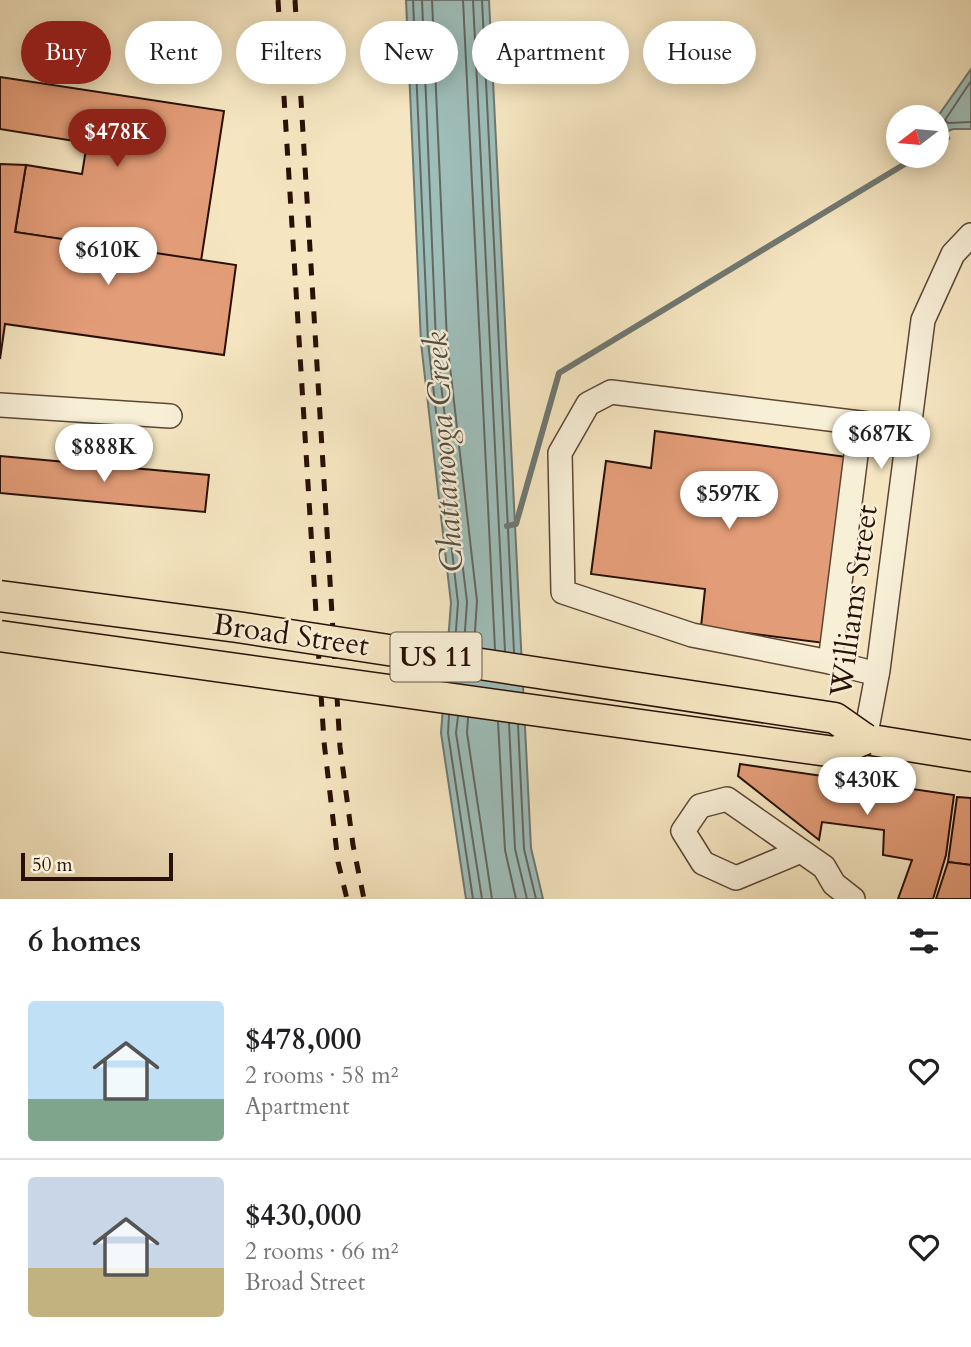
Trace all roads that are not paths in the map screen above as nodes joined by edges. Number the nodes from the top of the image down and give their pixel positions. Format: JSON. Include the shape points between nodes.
{"nodes":[{"id":1,"x":971,"y":235,"type":"edge"},
{"id":2,"x":0,"y":405,"type":"edge"},
{"id":3,"x":170,"y":416,"type":"dead end"},
{"id":4,"x":860,"y":423,"type":"junction"},
{"id":5,"x":909,"y":429,"type":"junction"},
{"id":6,"x":0,"y":596,"type":"edge"},
{"id":7,"x":0,"y":636,"type":"edge"},
{"id":8,"x":830,"y":662,"type":"junction"},
{"id":9,"x":877,"y":674,"type":"junction"},
{"id":10,"x":866,"y":739,"type":"junction"},
{"id":11,"x":971,"y":756,"type":"edge"},
{"id":12,"x":801,"y":851,"type":"junction"},
{"id":13,"x":828,"y":892,"type":"edge"},
{"id":14,"x":853,"y":899,"type":"edge"}],
"edges":[{"from":1,"to":5,"type":"street","name":"Williams Street","via":[[953,254],[923,320]]},
{"from":2,"to":3,"type":"street"},
{"from":4,"to":5,"type":"street"},
{"from":4,"to":8,"type":"street"},
{"from":4,"to":8,"type":"street","via":[[611,392],[588,404],[560,453],[563,592],[692,635]]},
{"from":5,"to":9,"type":"street","name":"Williams Street"},
{"from":6,"to":10,"type":"main road","name":"Broad Street","number":"US 11","bridge":true,"via":[[237,626],[835,718]]},
{"from":7,"to":10,"type":"main road","name":"Broad Street","number":"US 11","bridge":true,"via":[[835,752]]},
{"from":8,"to":9,"type":"street"},
{"from":9,"to":10,"type":"street","name":"Williams Street"},
{"from":10,"to":11,"type":"main road","name":"Broad Street","number":"US 11"},
{"from":12,"to":12,"type":"street","via":[[727,799],[700,806],[683,831],[703,863],[736,878]]},
{"from":12,"to":13,"type":"street","via":[[824,867]]},
{"from":13,"to":14,"type":"street"}]}
